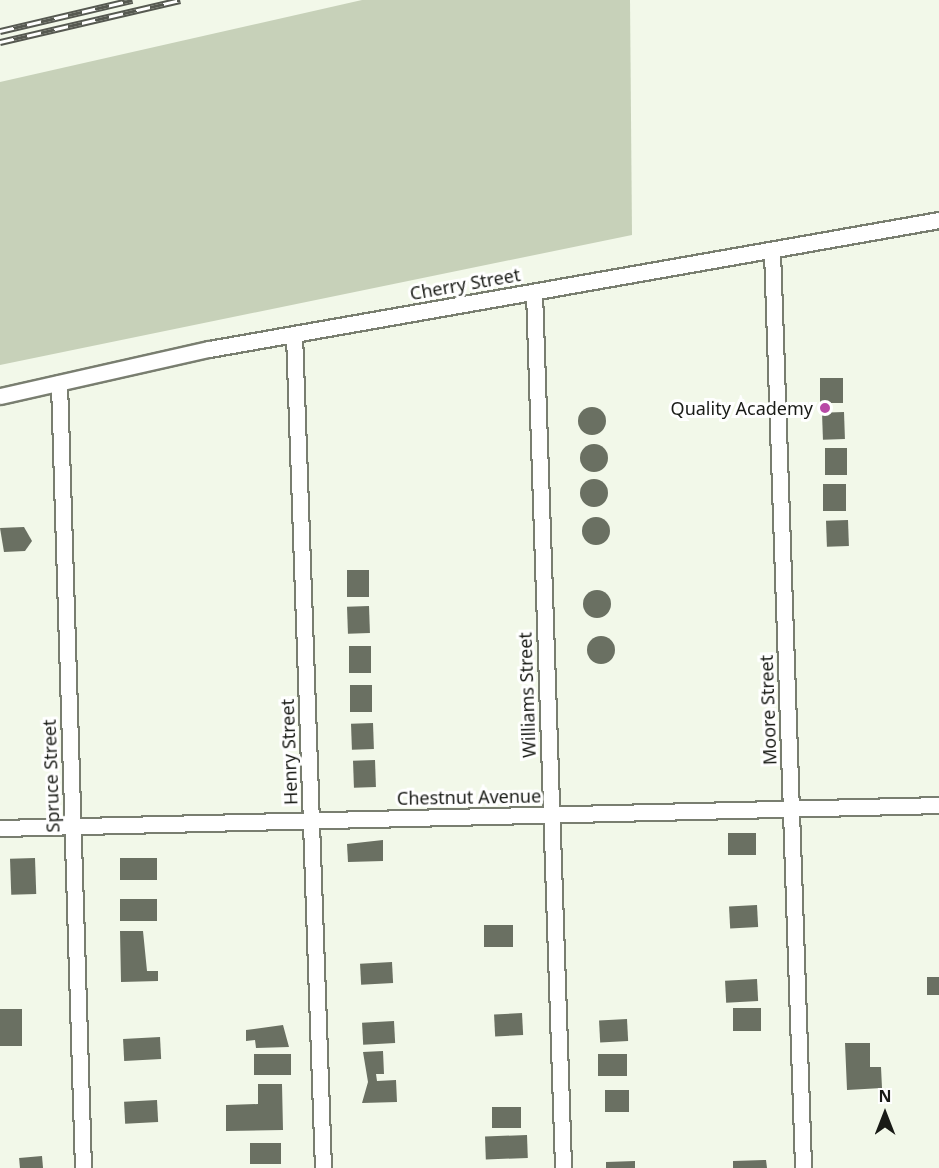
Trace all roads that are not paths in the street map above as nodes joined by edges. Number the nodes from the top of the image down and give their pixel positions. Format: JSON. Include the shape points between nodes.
{"nodes":[{"id":1,"x":939,"y":220,"type":"edge"},
{"id":2,"x":772,"y":250,"type":"junction"},
{"id":3,"x":534,"y":292,"type":"junction"},
{"id":4,"x":294,"y":334,"type":"junction"},
{"id":5,"x":59,"y":383,"type":"junction"},
{"id":6,"x":0,"y":396,"type":"edge"},
{"id":7,"x":939,"y":805,"type":"edge"},
{"id":8,"x":791,"y":809,"type":"junction"},
{"id":9,"x":551,"y":814,"type":"junction"},
{"id":10,"x":311,"y":820,"type":"junction"},
{"id":11,"x":72,"y":826,"type":"junction"},
{"id":12,"x":0,"y":828,"type":"edge"},
{"id":13,"x":83,"y":1168,"type":"edge"},
{"id":14,"x":323,"y":1168,"type":"edge"},
{"id":15,"x":562,"y":1168,"type":"edge"},
{"id":16,"x":803,"y":1168,"type":"edge"}],
"edges":[{"from":1,"to":2,"type":"street","name":"Cherry Street"},
{"from":2,"to":3,"type":"street","name":"Cherry Street"},
{"from":2,"to":8,"type":"street","name":"Moore Street"},
{"from":3,"to":4,"type":"street","name":"Cherry Street"},
{"from":3,"to":9,"type":"street","name":"Williams Street"},
{"from":4,"to":5,"type":"street","name":"Cherry Street"},
{"from":4,"to":10,"type":"street","name":"Henry Street"},
{"from":5,"to":6,"type":"street","name":"Cherry Street"},
{"from":5,"to":11,"type":"street","name":"Spruce Street"},
{"from":7,"to":8,"type":"street","name":"Chestnut Avenue"},
{"from":8,"to":9,"type":"street","name":"Chestnut Avenue"},
{"from":8,"to":16,"type":"street","name":"Moore Street"},
{"from":9,"to":10,"type":"street","name":"Chestnut Avenue"},
{"from":9,"to":15,"type":"street","name":"Williams Street"},
{"from":10,"to":11,"type":"street","name":"Chestnut Avenue"},
{"from":10,"to":14,"type":"street","name":"Henry Street"},
{"from":11,"to":12,"type":"street","name":"Chestnut Avenue"},
{"from":11,"to":13,"type":"street","name":"Spruce Street"}]}
